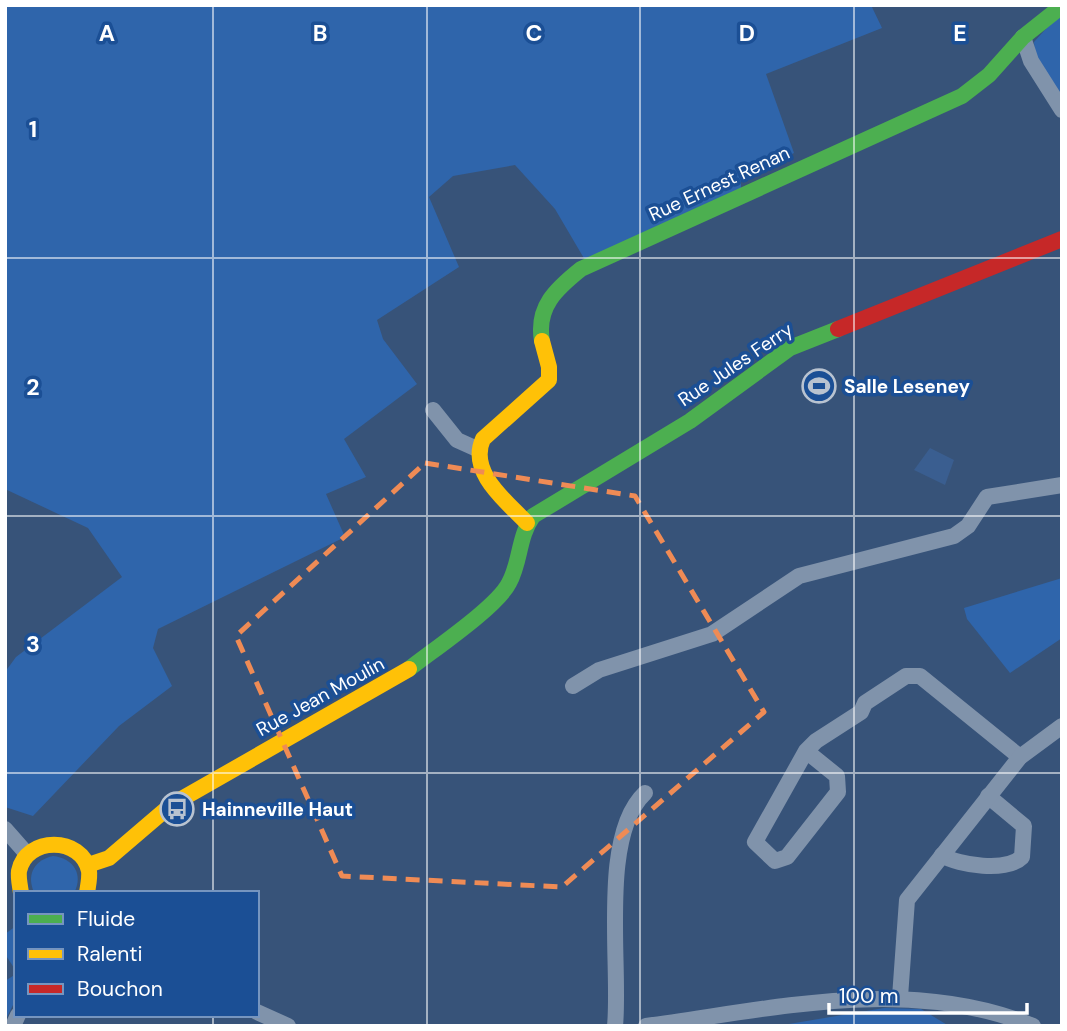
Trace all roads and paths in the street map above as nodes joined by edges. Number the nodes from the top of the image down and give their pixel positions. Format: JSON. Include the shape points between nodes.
{"nodes":[{"id":1,"x":1062,"y":6,"type":"edge"},
{"id":2,"x":1023,"y":37,"type":"junction"},
{"id":3,"x":1062,"y":110,"type":"edge"},
{"id":4,"x":1062,"y":239,"type":"edge"},
{"id":5,"x":432,"y":410,"type":"dead end"},
{"id":6,"x":477,"y":449,"type":"junction"},
{"id":7,"x":1062,"y":485,"type":"edge"},
{"id":8,"x":527,"y":523,"type":"junction"},
{"id":9,"x":573,"y":686,"type":"dead end"},
{"id":10,"x":1062,"y":726,"type":"edge"},
{"id":11,"x":806,"y":751,"type":"junction"},
{"id":12,"x":1020,"y":757,"type":"junction"},
{"id":13,"x":645,"y":793,"type":"dead end"},
{"id":14,"x":988,"y":796,"type":"junction"},
{"id":15,"x":5,"y":829,"type":"edge"},
{"id":16,"x":942,"y":855,"type":"junction"},
{"id":17,"x":18,"y":861,"type":"edge"},
{"id":18,"x":88,"y":865,"type":"junction"},
{"id":19,"x":92,"y":890,"type":"edge"},
{"id":20,"x":20,"y":891,"type":"edge"},
{"id":21,"x":900,"y":997,"type":"junction"},
{"id":22,"x":259,"y":1013,"type":"edge"},
{"id":23,"x":288,"y":1026,"type":"edge"},
{"id":24,"x":615,"y":1026,"type":"edge"},
{"id":25,"x":646,"y":1026,"type":"edge"},
{"id":26,"x":1033,"y":1026,"type":"edge"}],
"edges":[{"from":1,"to":2,"type":"street","name":"Rue Ernest Renan"},
{"from":2,"to":3,"type":"street","via":[[1031,61]]},
{"from":2,"to":6,"type":"street","name":"Rue Ernest Renan","via":[[989,75],[930,113],[581,269],[553,292],[541,311],[538,329],[550,368],[549,380]]},
{"from":4,"to":8,"type":"street","name":"Rue Jules Ferry","via":[[790,348],[690,421],[545,507]]},
{"from":5,"to":6,"type":"street","via":[[457,440]]},
{"from":6,"to":8,"type":"street","via":[[489,483]]},
{"from":7,"to":9,"type":"street","via":[[987,497],[968,526],[954,536],[799,576],[712,634],[599,670]]},
{"from":8,"to":18,"type":"street","name":"Rue Jean Moulin","via":[[508,588],[427,657],[386,685],[172,805],[109,858]]},
{"from":10,"to":12,"type":"street"},
{"from":11,"to":11,"type":"street","via":[[838,776],[838,792],[787,857],[775,861],[755,842]]},
{"from":11,"to":12,"type":"street","via":[[861,712],[865,703],[906,677],[920,676]]},
{"from":12,"to":14,"type":"street"},
{"from":13,"to":24,"type":"street","via":[[633,804],[618,848]]},
{"from":14,"to":16,"type":"street"},
{"from":14,"to":16,"type":"street","via":[[1024,826],[1022,857],[1004,865],[951,860]]},
{"from":15,"to":17,"type":"street"},
{"from":16,"to":21,"type":"street","via":[[907,900]]},
{"from":17,"to":18,"type":"street","via":[[35,847],[55,842],[75,849]]},
{"from":17,"to":20,"type":"street"},
{"from":18,"to":19,"type":"street"},
{"from":21,"to":25,"type":"street","via":[[836,1000]]},
{"from":21,"to":26,"type":"street","via":[[980,1009]]},
{"from":22,"to":23,"type":"street"}]}
